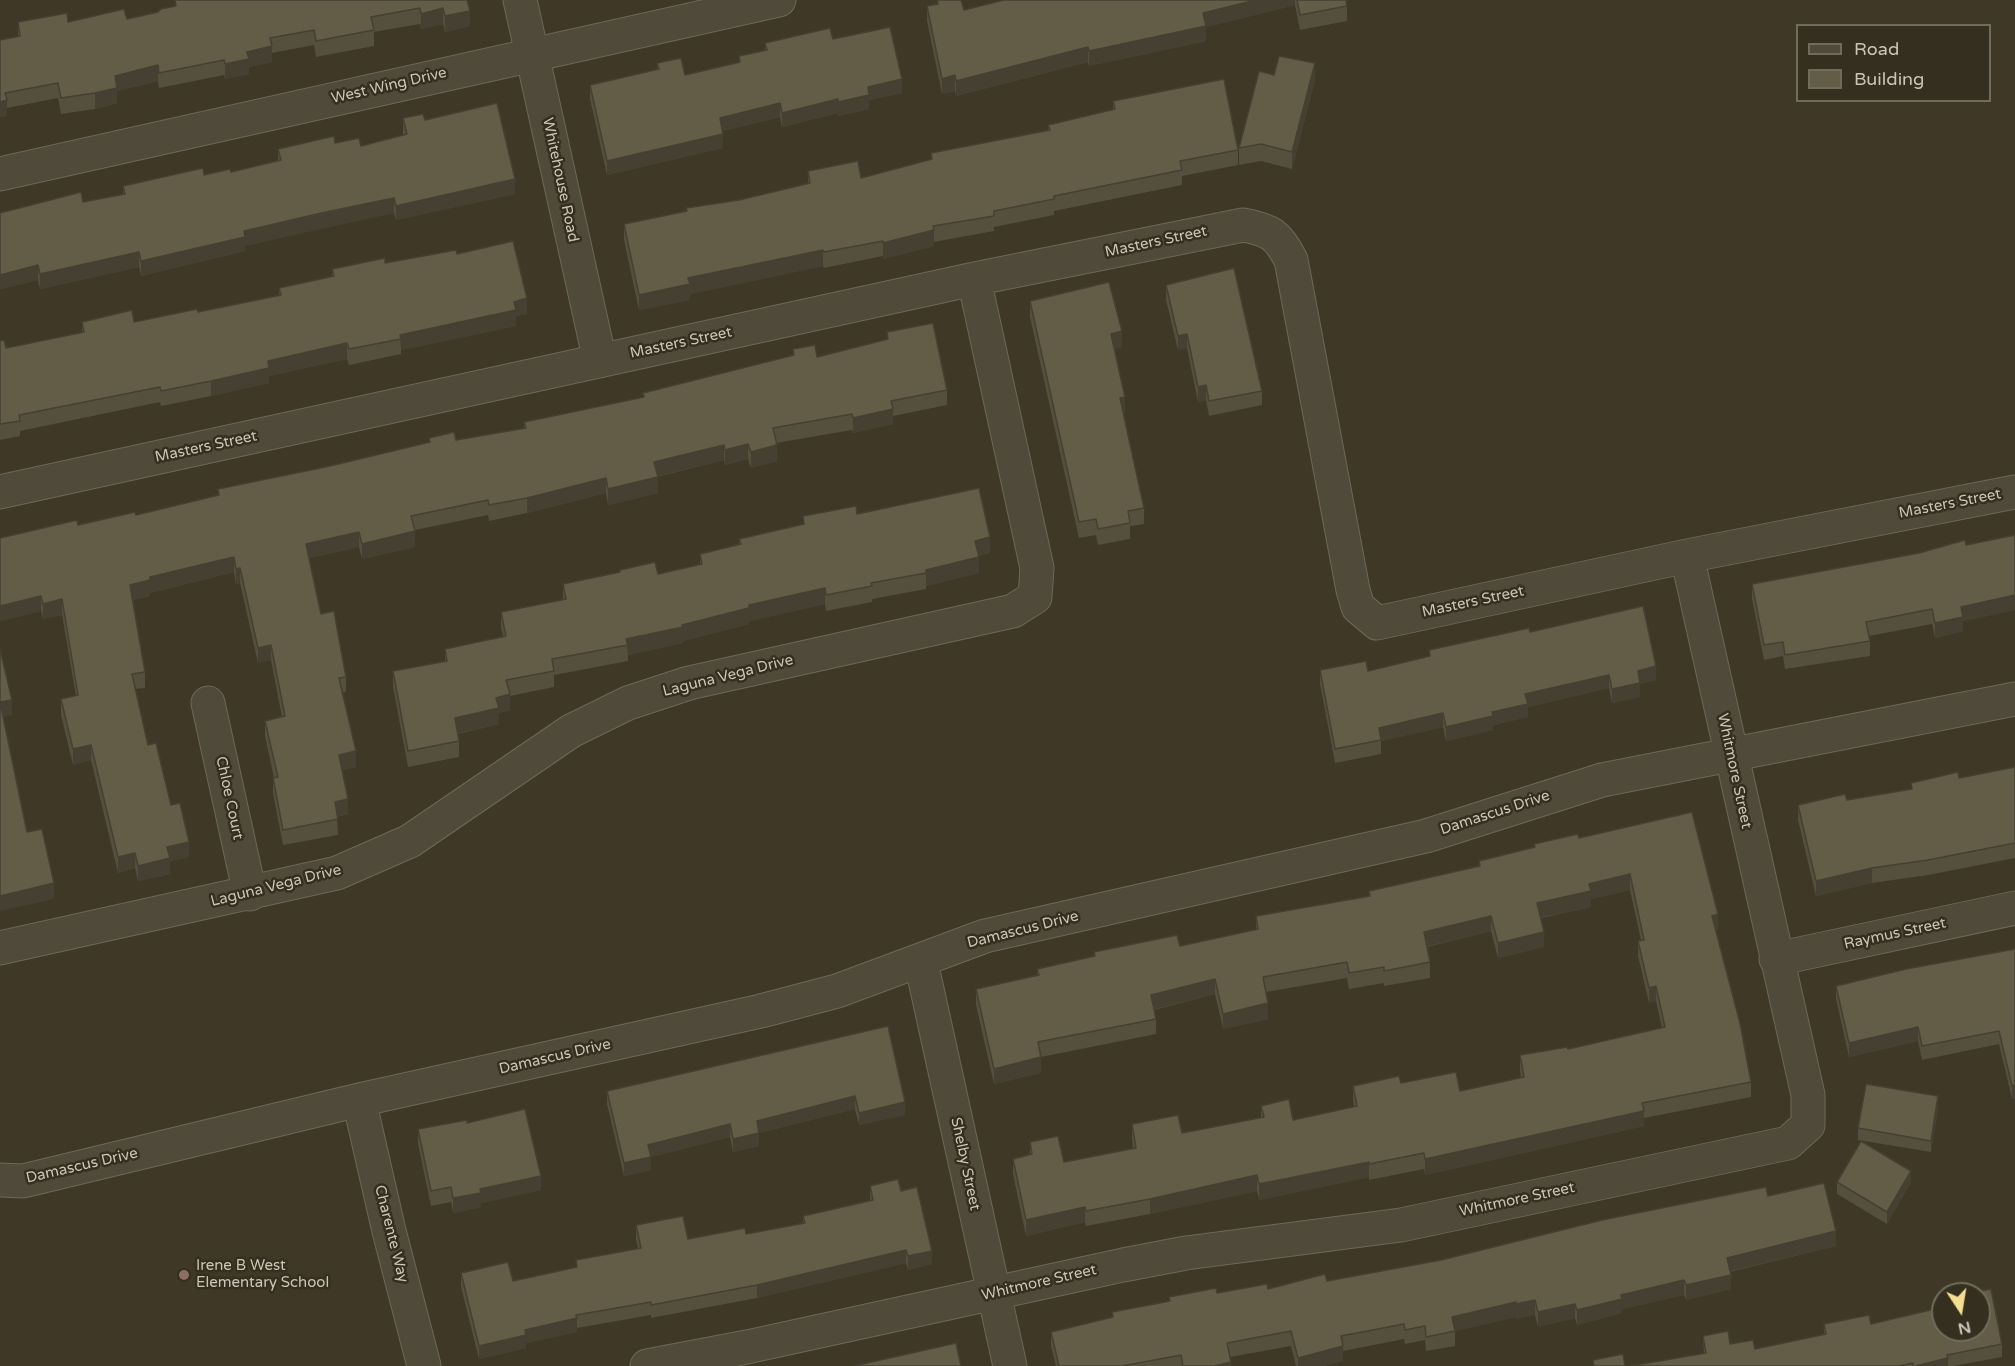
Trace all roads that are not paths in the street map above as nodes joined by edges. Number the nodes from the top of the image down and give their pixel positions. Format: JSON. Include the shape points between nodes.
{"nodes":[{"id":1,"x":520,"y":0,"type":"edge"},
{"id":2,"x":779,"y":0,"type":"edge"},
{"id":3,"x":532,"y":54,"type":"junction"},
{"id":4,"x":0,"y":174,"type":"edge"},
{"id":5,"x":974,"y":279,"type":"junction"},
{"id":6,"x":600,"y":361,"type":"junction"},
{"id":7,"x":0,"y":492,"type":"edge"},
{"id":8,"x":2015,"y":492,"type":"edge"},
{"id":9,"x":1687,"y":556,"type":"junction"},
{"id":10,"x":2015,"y":699,"type":"edge"},
{"id":11,"x":208,"y":703,"type":"dead end"},
{"id":12,"x":1731,"y":756,"type":"junction"},
{"id":13,"x":250,"y":894,"type":"junction"},
{"id":14,"x":2015,"y":908,"type":"edge"},
{"id":15,"x":0,"y":948,"type":"edge"},
{"id":16,"x":1776,"y":959,"type":"junction"},
{"id":17,"x":921,"y":962,"type":"junction"},
{"id":18,"x":359,"y":1100,"type":"junction"},
{"id":19,"x":0,"y":1180,"type":"edge"},
{"id":20,"x":994,"y":1294,"type":"junction"},
{"id":21,"x":424,"y":1366,"type":"edge"},
{"id":22,"x":647,"y":1366,"type":"edge"},
{"id":23,"x":1010,"y":1366,"type":"edge"}],
"edges":[{"from":1,"to":3,"type":"street","name":"Whitehouse Road"},
{"from":2,"to":3,"type":"street","name":"West Wing Drive"},
{"from":3,"to":4,"type":"street","name":"West Wing Drive"},
{"from":3,"to":6,"type":"street","name":"Whitehouse Road"},
{"from":5,"to":6,"type":"street","name":"Masters Street"},
{"from":5,"to":9,"type":"street","name":"Masters Street","via":[[1243,225],[1266,229],[1282,242],[1291,260],[1353,590],[1358,607],[1377,623]]},
{"from":5,"to":13,"type":"street","name":"Laguna Vega Drive","via":[[1037,568],[1035,597],[1013,611],[689,683],[628,703],[571,731],[410,841],[337,873]]},
{"from":6,"to":7,"type":"street","name":"Masters Street"},
{"from":8,"to":9,"type":"street","name":"Masters Street"},
{"from":9,"to":12,"type":"street","name":"Whitmore Street"},
{"from":10,"to":12,"type":"street","name":"Damascus Drive"},
{"from":11,"to":13,"type":"street","name":"Chloe Court"},
{"from":12,"to":16,"type":"street","name":"Whitmore Street"},
{"from":12,"to":17,"type":"street","name":"Damascus Drive","via":[[1602,780],[1426,836],[985,936]]},
{"from":13,"to":15,"type":"street","name":"Laguna Vega Drive"},
{"from":14,"to":16,"type":"street","name":"Raymus Street"},
{"from":16,"to":20,"type":"street","name":"Whitmore Street","via":[[1808,1095],[1808,1125],[1788,1143],[1401,1225],[1186,1253]]},
{"from":17,"to":18,"type":"street","name":"Damascus Drive","via":[[837,991],[761,1011]]},
{"from":17,"to":20,"type":"street","name":"Shelby Street"},
{"from":18,"to":19,"type":"street","name":"Damascus Drive","via":[[23,1181]]},
{"from":18,"to":21,"type":"street","name":"Charente Way"},
{"from":20,"to":22,"type":"street","name":"Whitmore Street"},
{"from":20,"to":23,"type":"street","name":"Shelby Street"}]}
